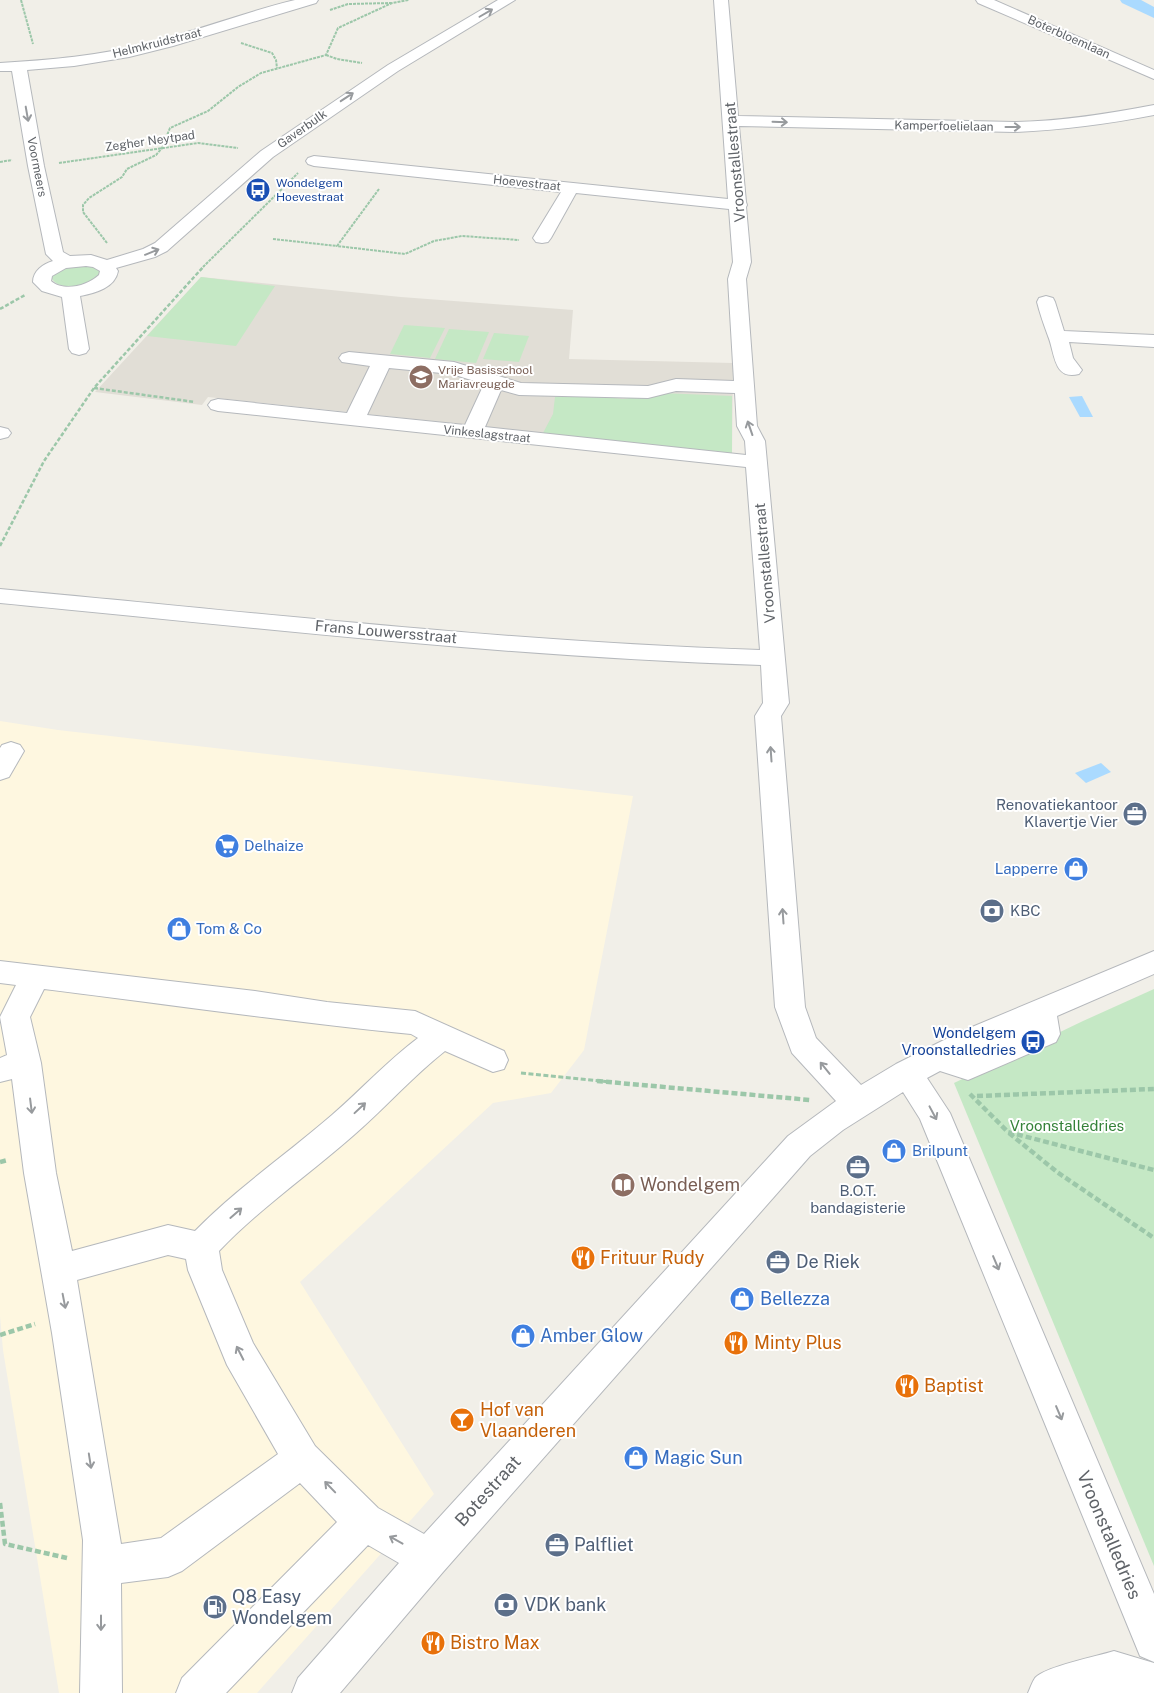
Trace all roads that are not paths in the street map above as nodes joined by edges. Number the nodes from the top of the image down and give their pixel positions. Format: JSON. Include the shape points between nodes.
{"nodes":[{"id":1,"x":311,"y":0,"type":"edge"},
{"id":2,"x":508,"y":0,"type":"edge"},
{"id":3,"x":722,"y":0,"type":"edge"},
{"id":4,"x":983,"y":0,"type":"edge"},
{"id":5,"x":19,"y":66,"type":"junction"},
{"id":6,"x":0,"y":67,"type":"edge"},
{"id":7,"x":1154,"y":75,"type":"edge"},
{"id":8,"x":1154,"y":110,"type":"edge"},
{"id":9,"x":732,"y":121,"type":"junction"},
{"id":10,"x":308,"y":164,"type":"road end"},
{"id":11,"x":571,"y":188,"type":"junction"},
{"id":12,"x":739,"y":205,"type":"junction"},
{"id":13,"x":542,"y":238,"type":"road end"},
{"id":14,"x":66,"y":262,"type":"junction"},
{"id":15,"x":102,"y":265,"type":"junction"},
{"id":16,"x":70,"y":291,"type":"junction"},
{"id":17,"x":1046,"y":302,"type":"dead end"},
{"id":18,"x":1058,"y":336,"type":"junction"},
{"id":19,"x":1154,"y":340,"type":"edge"},
{"id":20,"x":79,"y":349,"type":"dead end"},
{"id":21,"x":349,"y":358,"type":"dead end"},
{"id":22,"x":382,"y":361,"type":"junction"},
{"id":23,"x":1072,"y":370,"type":"dead end"},
{"id":24,"x":495,"y":381,"type":"junction"},
{"id":25,"x":745,"y":387,"type":"junction"},
{"id":26,"x":218,"y":405,"type":"road end"},
{"id":27,"x":354,"y":420,"type":"junction"},
{"id":28,"x":472,"y":432,"type":"junction"},
{"id":29,"x":756,"y":462,"type":"junction"},
{"id":30,"x":0,"y":596,"type":"edge"},
{"id":31,"x":773,"y":658,"type":"junction"},
{"id":32,"x":1154,"y":962,"type":"edge"},
{"id":33,"x":0,"y":972,"type":"edge"},
{"id":34,"x":36,"y":976,"type":"junction"},
{"id":35,"x":442,"y":1036,"type":"junction"},
{"id":36,"x":493,"y":1060,"type":"road end"},
{"id":37,"x":922,"y":1065,"type":"junction"},
{"id":38,"x":12,"y":1066,"type":"edge"},
{"id":39,"x":858,"y":1103,"type":"junction"},
{"id":40,"x":201,"y":1247,"type":"junction"},
{"id":41,"x":58,"y":1270,"type":"junction"},
{"id":42,"x":302,"y":1459,"type":"junction"},
{"id":43,"x":364,"y":1522,"type":"junction"},
{"id":44,"x":429,"y":1558,"type":"junction"},
{"id":45,"x":102,"y":1566,"type":"junction"},
{"id":46,"x":1154,"y":1642,"type":"edge"},
{"id":47,"x":1154,"y":1684,"type":"edge"},
{"id":48,"x":101,"y":1693,"type":"edge"},
{"id":49,"x":197,"y":1693,"type":"edge"},
{"id":50,"x":313,"y":1693,"type":"edge"},
{"id":51,"x":1049,"y":1693,"type":"edge"}],
"edges":[{"from":1,"to":5,"type":"street","name":"Helmkruidstraat","via":[[139,50]]},
{"from":15,"to":2,"type":"street","name":"Gaverbulk","one_way":true,"via":[[161,247],[267,154],[328,110]]},
{"from":3,"to":9,"type":"street","name":"Vroonstallestraat"},
{"from":4,"to":7,"type":"street","name":"Boterbloemlaan"},
{"from":5,"to":6,"type":"street","name":"Helmkruidstraat"},
{"from":5,"to":14,"type":"street","name":"Voormeers","one_way":true,"via":[[55,254]]},
{"from":9,"to":8,"type":"street","name":"Kamperfoelielaan","one_way":true,"via":[[1054,126]]},
{"from":9,"to":12,"type":"street","name":"Vroonstallestraat"},
{"from":10,"to":11,"type":"street","name":"Hoevestraat","via":[[394,169]]},
{"from":11,"to":12,"type":"street","name":"Hoevestraat"},
{"from":11,"to":13,"type":"street"},
{"from":12,"to":25,"type":"street","name":"Vroonstallestraat","via":[[742,262],[737,279]]},
{"from":14,"to":15,"type":"street","via":[[83,260]]},
{"from":14,"to":16,"type":"street","via":[[46,270],[41,279],[51,289]]},
{"from":15,"to":16,"type":"street","via":[[109,274],[102,282]]},
{"from":16,"to":20,"type":"street"},
{"from":17,"to":18,"type":"street"},
{"from":18,"to":19,"type":"street"},
{"from":18,"to":23,"type":"street","via":[[1063,359]]},
{"from":21,"to":22,"type":"street"},
{"from":22,"to":24,"type":"street","via":[[454,368]]},
{"from":22,"to":27,"type":"street"},
{"from":24,"to":25,"type":"street","via":[[519,389],[536,390],[648,392],[676,385]]},
{"from":24,"to":28,"type":"street"},
{"from":29,"to":25,"type":"street","name":"Vroonstallestraat","one_way":true,"via":[[756,441],[747,426]]},
{"from":26,"to":27,"type":"street","name":"Vinkeslagstraat"},
{"from":27,"to":28,"type":"street","name":"Vinkeslagstraat"},
{"from":28,"to":29,"type":"street","name":"Vinkeslagstraat"},
{"from":29,"to":31,"type":"street","name":"Vroonstallestraat"},
{"from":30,"to":31,"type":"street","name":"Frans Louwersstraat","via":[[486,641],[651,654]]},
{"from":39,"to":31,"type":"street","name":"Vroonstallestraat","one_way":true,"via":[[803,1044],[790,1008],[768,716],[776,703]]},
{"from":32,"to":37,"type":"street","via":[[1042,1011],[1045,1034],[968,1068]]},
{"from":33,"to":34,"type":"street"},
{"from":34,"to":35,"type":"street","via":[[415,1023]]},
{"from":34,"to":38,"type":"street","via":[[15,1017]]},
{"from":35,"to":36,"type":"street"},
{"from":40,"to":35,"type":"street","one_way":true,"via":[[232,1215],[344,1124],[410,1061]]},
{"from":37,"to":39,"type":"street"},
{"from":37,"to":46,"type":"street","name":"Vroonstalledries","one_way":true,"via":[[934,1113]]},
{"from":38,"to":41,"type":"street","one_way":true,"via":[[40,1173]]},
{"from":39,"to":44,"type":"street","name":"Botestraat","via":[[799,1146]]},
{"from":40,"to":41,"type":"street","via":[[168,1240]]},
{"from":42,"to":40,"type":"street","one_way":true,"via":[[240,1353],[204,1270]]},
{"from":41,"to":45,"type":"street","one_way":true,"via":[[102,1540]]},
{"from":43,"to":42,"type":"street","one_way":true},
{"from":42,"to":45,"type":"street","via":[[168,1557]]},
{"from":44,"to":43,"type":"street","one_way":true},
{"from":43,"to":49,"type":"street"},
{"from":44,"to":50,"type":"street","name":"Botestraat"},
{"from":45,"to":48,"type":"street","one_way":true},
{"from":47,"to":51,"type":"street","via":[[1114,1672],[1055,1688]]}]}
